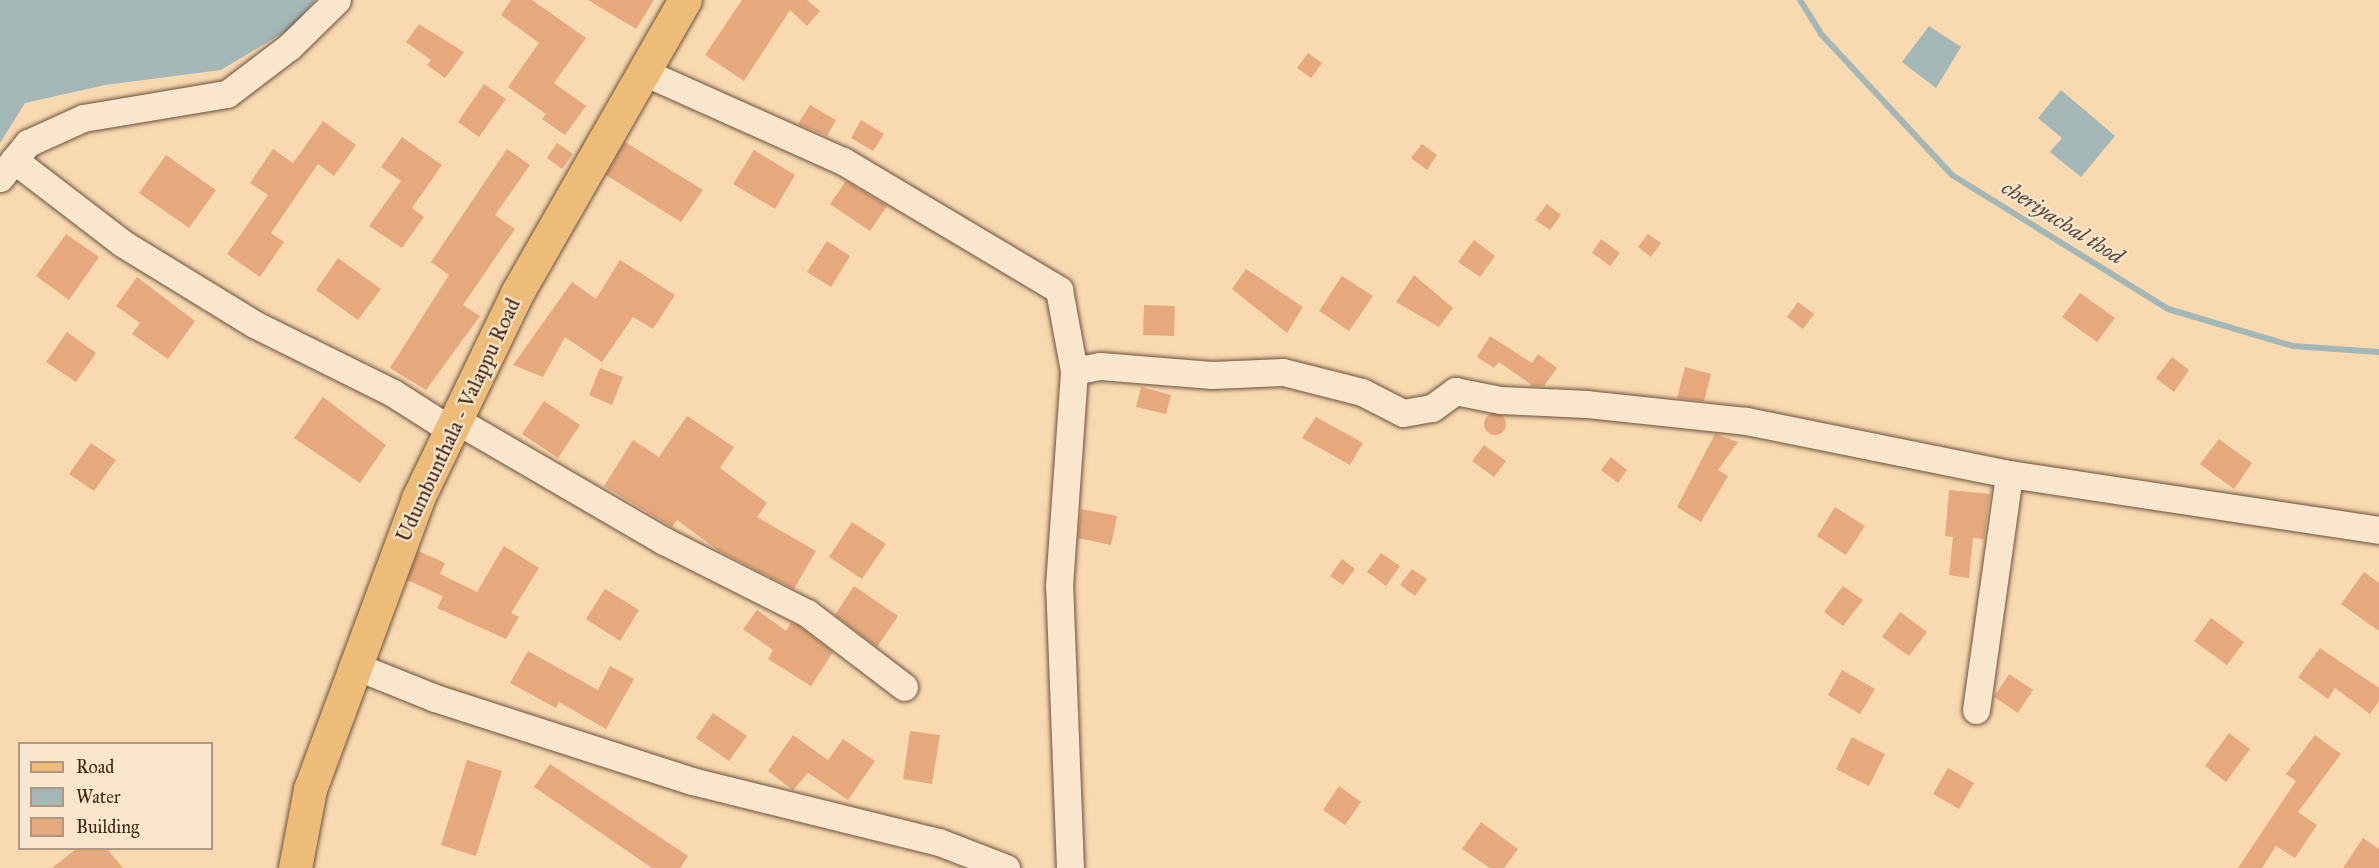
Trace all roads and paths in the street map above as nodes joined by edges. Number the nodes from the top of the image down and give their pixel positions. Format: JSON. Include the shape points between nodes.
{"nodes":[{"id":1,"x":337,"y":0,"type":"edge"},
{"id":2,"x":685,"y":0,"type":"edge"},
{"id":3,"x":646,"y":73,"type":"junction"},
{"id":4,"x":7,"y":169,"type":"edge"},
{"id":5,"x":1074,"y":371,"type":"junction"},
{"id":6,"x":453,"y":425,"type":"junction"},
{"id":7,"x":2009,"y":474,"type":"junction"},
{"id":8,"x":2379,"y":530,"type":"edge"},
{"id":9,"x":353,"y":665,"type":"junction"},
{"id":10,"x":904,"y":687,"type":"dead end"},
{"id":11,"x":1976,"y":710,"type":"dead end"},
{"id":12,"x":295,"y":868,"type":"edge"},
{"id":13,"x":1006,"y":868,"type":"edge"},
{"id":14,"x":1070,"y":868,"type":"edge"}],
"edges":[{"from":1,"to":4,"type":"street","via":[[289,46],[227,94],[83,118],[28,143]]},
{"from":2,"to":3,"type":"main road","name":"Udumbunthala - Valappu Road"},
{"from":3,"to":5,"type":"street","via":[[843,161],[1059,290]]},
{"from":3,"to":6,"type":"main road","name":"Udumbunthala - Valappu Road","via":[[517,292]]},
{"from":4,"to":6,"type":"street","via":[[254,324]]},
{"from":5,"to":7,"type":"street","via":[[1100,366],[1212,375],[1283,372],[1362,392],[1403,413],[1432,408],[1455,391],[1500,400],[1587,404],[1746,421],[1879,452]]},
{"from":5,"to":14,"type":"street","via":[[1059,586]]},
{"from":6,"to":9,"type":"main road","name":"Udumbunthala - Valappu Road","via":[[418,498]]},
{"from":6,"to":10,"type":"street","via":[[664,541],[807,613]]},
{"from":7,"to":8,"type":"street"},
{"from":7,"to":11,"type":"street"},
{"from":9,"to":12,"type":"main road","name":"Udumbunthala - Valappu Road","via":[[310,789]]},
{"from":9,"to":13,"type":"street","via":[[435,698],[692,781],[939,842]]}]}
